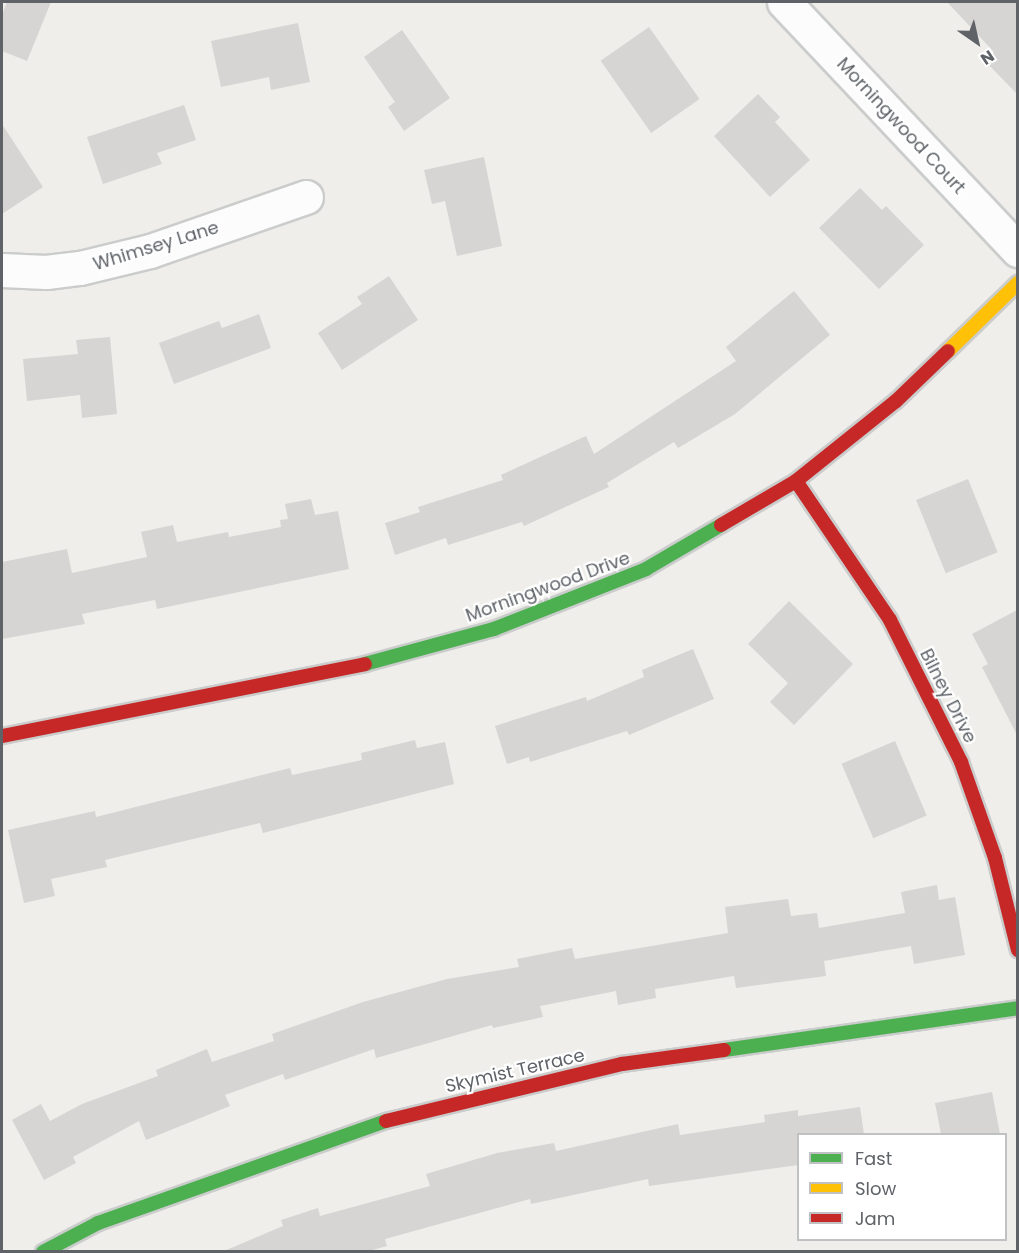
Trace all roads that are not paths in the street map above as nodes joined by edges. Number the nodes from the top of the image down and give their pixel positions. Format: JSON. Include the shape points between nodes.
{"nodes":[{"id":1,"x":784,"y":2,"type":"edge"},
{"id":2,"x":306,"y":197,"type":"dead end"},
{"id":3,"x":1017,"y":250,"type":"edge"},
{"id":4,"x":2,"y":270,"type":"edge"},
{"id":5,"x":1017,"y":283,"type":"edge"},
{"id":6,"x":796,"y":481,"type":"junction"},
{"id":7,"x":2,"y":736,"type":"edge"},
{"id":8,"x":1017,"y":950,"type":"edge"},
{"id":9,"x":1017,"y":1008,"type":"edge"},
{"id":10,"x":43,"y":1251,"type":"edge"}],
"edges":[{"from":1,"to":3,"type":"street","name":"Morningwood Court"},
{"from":2,"to":4,"type":"street","name":"Whimsey Lane","via":[[150,250],[80,268],[46,272]]},
{"from":5,"to":6,"type":"street","name":"Morningwood Drive","via":[[896,401]]},
{"from":6,"to":7,"type":"street","name":"Morningwood Drive","via":[[646,569],[494,629],[374,662]]},
{"from":6,"to":8,"type":"street","name":"Bilney Drive","via":[[890,620],[961,762],[995,858]]},
{"from":9,"to":10,"type":"street","name":"Skymist Terrace","via":[[622,1064],[397,1117],[98,1223]]}]}
